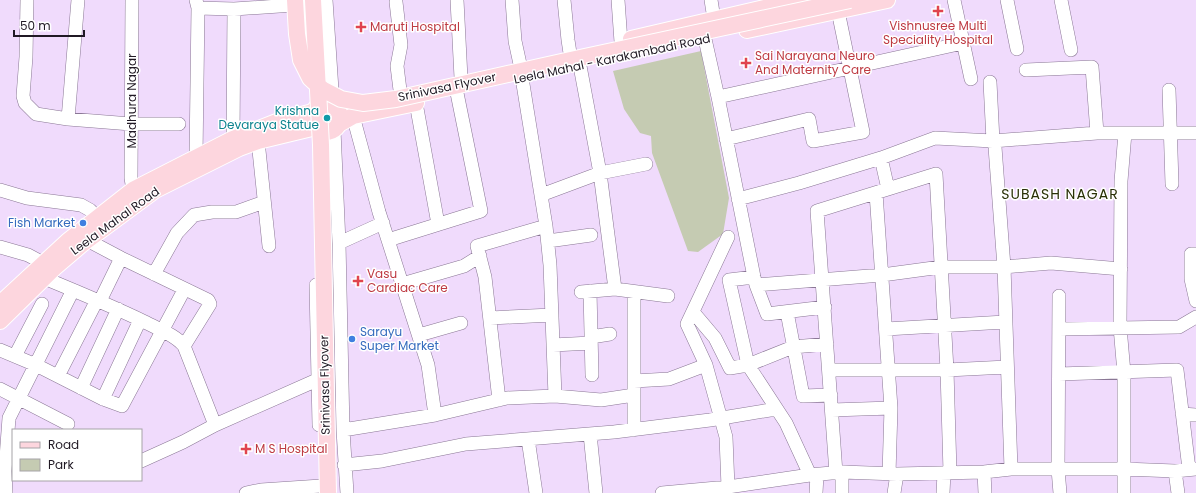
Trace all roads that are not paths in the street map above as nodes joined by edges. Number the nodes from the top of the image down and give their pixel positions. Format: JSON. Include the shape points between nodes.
{"nodes":[{"id":1,"x":26,"y":0,"type":"edge"},
{"id":2,"x":78,"y":0,"type":"edge"},
{"id":3,"x":132,"y":0,"type":"edge"},
{"id":4,"x":326,"y":0,"type":"edge"},
{"id":5,"x":457,"y":0,"type":"edge"},
{"id":6,"x":512,"y":0,"type":"edge"},
{"id":7,"x":564,"y":0,"type":"edge"},
{"id":8,"x":618,"y":0,"type":"edge"},
{"id":9,"x":711,"y":0,"type":"edge"},
{"id":10,"x":850,"y":0,"type":"edge"},
{"id":11,"x":887,"y":0,"type":"edge"},
{"id":12,"x":954,"y":0,"type":"edge"},
{"id":13,"x":1007,"y":0,"type":"edge"},
{"id":14,"x":1060,"y":0,"type":"edge"},
{"id":15,"x":309,"y":1,"type":"edge"},
{"id":16,"x":793,"y":1,"type":"edge"},
{"id":17,"x":396,"y":2,"type":"dead end"},
{"id":18,"x":197,"y":4,"type":"edge"},
{"id":19,"x":234,"y":9,"type":"junction"},
{"id":20,"x":838,"y":11,"type":"junction"},
{"id":21,"x":714,"y":19,"type":"junction"},
{"id":22,"x":795,"y":20,"type":"junction"},
{"id":23,"x":705,"y":39,"type":"junction"},
{"id":24,"x":622,"y":42,"type":"junction"},
{"id":25,"x":963,"y":43,"type":"junction"},
{"id":26,"x":1017,"y":49,"type":"dead end"},
{"id":27,"x":1071,"y":50,"type":"dead end"},
{"id":28,"x":570,"y":53,"type":"junction"},
{"id":29,"x":580,"y":66,"type":"junction"},
{"id":30,"x":849,"y":68,"type":"junction"},
{"id":31,"x":1026,"y":70,"type":"dead end"},
{"id":32,"x":521,"y":71,"type":"junction"},
{"id":33,"x":971,"y":79,"type":"dead end"},
{"id":34,"x":990,"y":82,"type":"dead end"},
{"id":35,"x":459,"y":86,"type":"junction"},
{"id":36,"x":400,"y":90,"type":"junction"},
{"id":37,"x":1169,"y":90,"type":"dead end"},
{"id":38,"x":718,"y":97,"type":"junction"},
{"id":39,"x":416,"y":103,"type":"junction"},
{"id":40,"x":340,"y":118,"type":"junction"},
{"id":41,"x":68,"y":119,"type":"junction"},
{"id":42,"x":316,"y":119,"type":"junction"},
{"id":43,"x":132,"y":124,"type":"junction"},
{"id":44,"x":179,"y":124,"type":"dead end"},
{"id":45,"x":1097,"y":133,"type":"junction"},
{"id":46,"x":1125,"y":133,"type":"junction"},
{"id":47,"x":1171,"y":133,"type":"junction"},
{"id":48,"x":1196,"y":133,"type":"edge"},
{"id":49,"x":233,"y":139,"type":"junction"},
{"id":50,"x":726,"y":139,"type":"junction"},
{"id":51,"x":258,"y":141,"type":"junction"},
{"id":52,"x":993,"y":141,"type":"junction"},
{"id":53,"x":196,"y":157,"type":"junction"},
{"id":54,"x":881,"y":158,"type":"junction"},
{"id":55,"x":646,"y":164,"type":"dead end"},
{"id":56,"x":600,"y":173,"type":"junction"},
{"id":57,"x":1172,"y":184,"type":"dead end"},
{"id":58,"x":135,"y":189,"type":"junction"},
{"id":59,"x":0,"y":190,"type":"edge"},
{"id":60,"x":882,"y":191,"type":"junction"},
{"id":61,"x":541,"y":195,"type":"junction"},
{"id":62,"x":738,"y":199,"type":"junction"},
{"id":63,"x":264,"y":202,"type":"junction"},
{"id":64,"x":97,"y":217,"type":"junction"},
{"id":65,"x":383,"y":223,"type":"junction"},
{"id":66,"x":438,"y":224,"type":"junction"},
{"id":67,"x":546,"y":226,"type":"junction"},
{"id":68,"x":591,"y":235,"type":"dead end"},
{"id":69,"x":728,"y":237,"type":"dead end"},
{"id":70,"x":87,"y":240,"type":"junction"},
{"id":71,"x":388,"y":240,"type":"junction"},
{"id":72,"x":548,"y":241,"type":"junction"},
{"id":73,"x":339,"y":243,"type":"junction"},
{"id":74,"x":269,"y":246,"type":"dead end"},
{"id":75,"x":0,"y":247,"type":"edge"},
{"id":76,"x":1196,"y":254,"type":"edge"},
{"id":77,"x":480,"y":256,"type":"junction"},
{"id":78,"x":121,"y":258,"type":"junction"},
{"id":79,"x":1004,"y":267,"type":"junction"},
{"id":80,"x":941,"y":268,"type":"junction"},
{"id":81,"x":1121,"y":269,"type":"junction"},
{"id":82,"x":44,"y":270,"type":"junction"},
{"id":83,"x":154,"y":274,"type":"junction"},
{"id":84,"x":882,"y":275,"type":"junction"},
{"id":85,"x":822,"y":279,"type":"junction"},
{"id":86,"x":755,"y":281,"type":"junction"},
{"id":87,"x":402,"y":284,"type":"junction"},
{"id":88,"x":615,"y":289,"type":"junction"},
{"id":89,"x":73,"y":290,"type":"junction"},
{"id":90,"x":184,"y":290,"type":"junction"},
{"id":91,"x":634,"y":292,"type":"junction"},
{"id":92,"x":668,"y":296,"type":"dead end"},
{"id":93,"x":1059,"y":296,"type":"dead end"},
{"id":94,"x":98,"y":300,"type":"junction"},
{"id":95,"x":1196,"y":301,"type":"edge"},
{"id":96,"x":0,"y":304,"type":"edge"},
{"id":97,"x":42,"y":304,"type":"dead end"},
{"id":98,"x":825,"y":307,"type":"junction"},
{"id":99,"x":118,"y":309,"type":"junction"},
{"id":100,"x":693,"y":312,"type":"junction"},
{"id":101,"x":787,"y":312,"type":"junction"},
{"id":102,"x":552,"y":315,"type":"junction"},
{"id":103,"x":1196,"y":317,"type":"edge"},
{"id":104,"x":490,"y":318,"type":"junction"},
{"id":105,"x":140,"y":320,"type":"junction"},
{"id":106,"x":0,"y":321,"type":"edge"},
{"id":107,"x":1005,"y":322,"type":"junction"},
{"id":108,"x":461,"y":323,"type":"dead end"},
{"id":109,"x":945,"y":326,"type":"junction"},
{"id":110,"x":1120,"y":327,"type":"junction"},
{"id":111,"x":886,"y":329,"type":"junction"},
{"id":112,"x":1059,"y":329,"type":"junction"},
{"id":113,"x":161,"y":330,"type":"junction"},
{"id":114,"x":610,"y":334,"type":"dead end"},
{"id":115,"x":419,"y":335,"type":"junction"},
{"id":116,"x":591,"y":340,"type":"junction"},
{"id":117,"x":827,"y":344,"type":"junction"},
{"id":118,"x":553,"y":345,"type":"junction"},
{"id":119,"x":184,"y":346,"type":"junction"},
{"id":120,"x":793,"y":347,"type":"junction"},
{"id":121,"x":0,"y":350,"type":"edge"},
{"id":122,"x":15,"y":356,"type":"junction"},
{"id":123,"x":748,"y":364,"type":"junction"},
{"id":124,"x":36,"y":365,"type":"junction"},
{"id":125,"x":706,"y":365,"type":"junction"},
{"id":126,"x":1006,"y":367,"type":"junction"},
{"id":127,"x":829,"y":370,"type":"junction"},
{"id":128,"x":888,"y":370,"type":"junction"},
{"id":129,"x":947,"y":370,"type":"junction"},
{"id":130,"x":1124,"y":373,"type":"junction"},
{"id":131,"x":1059,"y":374,"type":"junction"},
{"id":132,"x":592,"y":375,"type":"dead end"},
{"id":133,"x":58,"y":376,"type":"junction"},
{"id":134,"x":317,"y":380,"type":"junction"},
{"id":135,"x":634,"y":381,"type":"junction"},
{"id":136,"x":80,"y":388,"type":"junction"},
{"id":137,"x":0,"y":389,"type":"edge"},
{"id":138,"x":634,"y":395,"type":"junction"},
{"id":139,"x":831,"y":395,"type":"junction"},
{"id":140,"x":555,"y":396,"type":"junction"},
{"id":141,"x":19,"y":398,"type":"junction"},
{"id":142,"x":103,"y":399,"type":"junction"},
{"id":143,"x":499,"y":400,"type":"junction"},
{"id":144,"x":891,"y":408,"type":"junction"},
{"id":145,"x":776,"y":409,"type":"junction"},
{"id":146,"x":832,"y":410,"type":"junction"},
{"id":147,"x":1182,"y":414,"type":"junction"},
{"id":148,"x":435,"y":415,"type":"junction"},
{"id":149,"x":1196,"y":415,"type":"edge"},
{"id":150,"x":721,"y":418,"type":"junction"},
{"id":151,"x":68,"y":424,"type":"dead end"},
{"id":152,"x":215,"y":425,"type":"junction"},
{"id":153,"x":343,"y":430,"type":"junction"},
{"id":154,"x":634,"y":430,"type":"junction"},
{"id":155,"x":590,"y":434,"type":"junction"},
{"id":156,"x":528,"y":439,"type":"junction"},
{"id":157,"x":142,"y":460,"type":"edge"},
{"id":158,"x":344,"y":465,"type":"junction"},
{"id":159,"x":1011,"y":469,"type":"junction"},
{"id":160,"x":1058,"y":469,"type":"junction"},
{"id":161,"x":1124,"y":469,"type":"junction"},
{"id":162,"x":1192,"y":469,"type":"edge"},
{"id":163,"x":6,"y":471,"type":"edge"},
{"id":164,"x":1175,"y":471,"type":"junction"},
{"id":165,"x":984,"y":472,"type":"junction"},
{"id":166,"x":839,"y":473,"type":"junction"},
{"id":167,"x":947,"y":473,"type":"junction"},
{"id":168,"x":893,"y":474,"type":"junction"},
{"id":169,"x":813,"y":475,"type":"junction"},
{"id":170,"x":758,"y":488,"type":"edge"},
{"id":171,"x":728,"y":490,"type":"edge"},
{"id":172,"x":324,"y":491,"type":"edge"},
{"id":173,"x":6,"y":493,"type":"edge"},
{"id":174,"x":246,"y":493,"type":"edge"},
{"id":175,"x":337,"y":493,"type":"edge"},
{"id":176,"x":346,"y":493,"type":"edge"},
{"id":177,"x":536,"y":493,"type":"edge"},
{"id":178,"x":596,"y":493,"type":"edge"},
{"id":179,"x":662,"y":493,"type":"edge"},
{"id":180,"x":816,"y":493,"type":"edge"},
{"id":181,"x":842,"y":493,"type":"edge"},
{"id":182,"x":894,"y":493,"type":"edge"},
{"id":183,"x":944,"y":493,"type":"edge"},
{"id":184,"x":986,"y":493,"type":"edge"},
{"id":185,"x":1060,"y":493,"type":"edge"},
{"id":186,"x":1124,"y":493,"type":"edge"},
{"id":187,"x":1178,"y":493,"type":"edge"}],
"edges":[{"from":1,"to":41,"type":"street","via":[[25,103],[36,114]]},
{"from":2,"to":41,"type":"street"},
{"from":3,"to":43,"type":"street","name":"Madhura Nagar"},
{"from":4,"to":40,"type":"street"},
{"from":5,"to":35,"type":"street"},
{"from":6,"to":32,"type":"street","via":[[515,41]]},
{"from":7,"to":28,"type":"street"},
{"from":8,"to":24,"type":"street"},
{"from":9,"to":21,"type":"street"},
{"from":10,"to":15,"type":"main road","name":"Srinivasa Flyover","bridge":true,"via":[[396,99],[363,103],[341,99],[322,89],[310,78],[301,60],[297,34]]},
{"from":11,"to":20,"type":"main road","name":"Leela Mahal - Karakambadi Road"},
{"from":12,"to":25,"type":"street"},
{"from":13,"to":26,"type":"street"},
{"from":14,"to":27,"type":"street"},
{"from":15,"to":19,"type":"street"},
{"from":15,"to":42,"type":"street"},
{"from":15,"to":172,"type":"main road","name":"Srinivasa Flyover","bridge":true,"via":[[321,145]]},
{"from":15,"to":175,"type":"main road","name":"Srinivasa Flyover","via":[[332,228]]},
{"from":16,"to":21,"type":"main road","name":"Leela Mahal - Karakambadi Road"},
{"from":16,"to":22,"type":"street"},
{"from":17,"to":36,"type":"street","via":[[401,45],[398,66]]},
{"from":18,"to":19,"type":"street"},
{"from":18,"to":53,"type":"street"},
{"from":19,"to":49,"type":"street"},
{"from":20,"to":22,"type":"main road","name":"Leela Mahal - Karakambadi Road"},
{"from":20,"to":30,"type":"street"},
{"from":21,"to":24,"type":"main road","name":"Leela Mahal - Karakambadi Road"},
{"from":22,"to":23,"type":"main road","name":"Leela Mahal - Karakambadi Road"},
{"from":23,"to":29,"type":"main road","name":"Leela Mahal - Karakambadi Road"},
{"from":23,"to":38,"type":"street"},
{"from":24,"to":28,"type":"main road","name":"Leela Mahal - Karakambadi Road"},
{"from":25,"to":30,"type":"street"},
{"from":25,"to":33,"type":"street"},
{"from":28,"to":32,"type":"main road","name":"Leela Mahal - Karakambadi Road"},
{"from":29,"to":32,"type":"main road","name":"Leela Mahal - Karakambadi Road"},
{"from":29,"to":56,"type":"street"},
{"from":30,"to":38,"type":"street"},
{"from":30,"to":50,"type":"street","via":[[863,132],[813,141],[809,119]]},
{"from":31,"to":45,"type":"street","via":[[1092,67]]},
{"from":32,"to":35,"type":"main road","name":"Leela Mahal - Karakambadi Road"},
{"from":32,"to":61,"type":"street"},
{"from":34,"to":52,"type":"street"},
{"from":35,"to":36,"type":"main road","name":"Leela Mahal - Karakambadi Road"},
{"from":35,"to":39,"type":"main road","name":"Leela Mahal - Karakambadi Road"},
{"from":35,"to":66,"type":"street","via":[[481,211]]},
{"from":36,"to":40,"type":"main road","name":"Leela Mahal - Karakambadi Road","via":[[359,99]]},
{"from":37,"to":47,"type":"street"},
{"from":38,"to":50,"type":"street"},
{"from":39,"to":40,"type":"main road","name":"Leela Mahal - Karakambadi Road"},
{"from":39,"to":66,"type":"street"},
{"from":40,"to":42,"type":"main road","via":[[325,132]]},
{"from":40,"to":42,"type":"main road","via":[[326,104]]},
{"from":40,"to":65,"type":"street"},
{"from":40,"to":73,"type":"street"},
{"from":41,"to":43,"type":"street"},
{"from":42,"to":49,"type":"main road","name":"Leela Mahal Road","via":[[282,120]]},
{"from":42,"to":51,"type":"main road","name":"Leela Mahal Road"},
{"from":42,"to":134,"type":"street","via":[[314,143]]},
{"from":43,"to":44,"type":"street"},
{"from":43,"to":58,"type":"street","name":"Madhura Nagar"},
{"from":45,"to":46,"type":"street"},
{"from":45,"to":52,"type":"street"},
{"from":46,"to":47,"type":"street"},
{"from":46,"to":81,"type":"street","via":[[1121,181]]},
{"from":47,"to":48,"type":"street"},
{"from":47,"to":57,"type":"street"},
{"from":49,"to":53,"type":"main road","name":"Leela Mahal Road"},
{"from":50,"to":62,"type":"street"},
{"from":51,"to":58,"type":"main road","name":"Leela Mahal Road","via":[[162,187]]},
{"from":51,"to":63,"type":"street"},
{"from":52,"to":54,"type":"street","via":[[935,138]]},
{"from":52,"to":79,"type":"street"},
{"from":53,"to":58,"type":"main road","name":"Leela Mahal Road"},
{"from":54,"to":60,"type":"street"},
{"from":54,"to":62,"type":"street"},
{"from":55,"to":56,"type":"street"},
{"from":56,"to":61,"type":"street"},
{"from":56,"to":88,"type":"street"},
{"from":58,"to":64,"type":"main road","name":"Leela Mahal Road"},
{"from":58,"to":70,"type":"main road","name":"Leela Mahal Road"},
{"from":59,"to":64,"type":"street","via":[[27,198],[81,205]]},
{"from":60,"to":80,"type":"street","via":[[936,174]]},
{"from":60,"to":84,"type":"street"},
{"from":60,"to":85,"type":"street","via":[[817,211]]},
{"from":61,"to":67,"type":"street"},
{"from":62,"to":86,"type":"street"},
{"from":63,"to":74,"type":"street"},
{"from":63,"to":83,"type":"street","via":[[236,212],[194,215],[177,233]]},
{"from":64,"to":82,"type":"main road","name":"Leela Mahal Road"},
{"from":65,"to":71,"type":"street"},
{"from":65,"to":73,"type":"street"},
{"from":66,"to":71,"type":"street"},
{"from":67,"to":72,"type":"street"},
{"from":67,"to":77,"type":"street","via":[[477,246]]},
{"from":68,"to":72,"type":"street"},
{"from":69,"to":100,"type":"street"},
{"from":70,"to":78,"type":"street"},
{"from":70,"to":82,"type":"main road","name":"Leela Mahal Road"},
{"from":71,"to":87,"type":"street"},
{"from":72,"to":102,"type":"street"},
{"from":73,"to":153,"type":"street"},
{"from":75,"to":82,"type":"street","via":[[28,255]]},
{"from":76,"to":95,"type":"street","via":[[1191,254],[1191,279]]},
{"from":77,"to":87,"type":"street","via":[[464,266]]},
{"from":77,"to":104,"type":"street"},
{"from":78,"to":83,"type":"street"},
{"from":78,"to":94,"type":"street"},
{"from":79,"to":80,"type":"street"},
{"from":79,"to":81,"type":"street","via":[[1051,263]]},
{"from":79,"to":107,"type":"street"},
{"from":80,"to":84,"type":"street"},
{"from":80,"to":109,"type":"street"},
{"from":81,"to":110,"type":"street"},
{"from":82,"to":89,"type":"street"},
{"from":82,"to":96,"type":"main road","name":"Leela Mahal Road"},
{"from":82,"to":106,"type":"main road","name":"Leela Mahal Road"},
{"from":83,"to":90,"type":"street"},
{"from":84,"to":85,"type":"street"},
{"from":84,"to":111,"type":"street"},
{"from":85,"to":86,"type":"street"},
{"from":85,"to":98,"type":"street"},
{"from":86,"to":101,"type":"street","via":[[767,314]]},
{"from":86,"to":123,"type":"street","via":[[730,280]]},
{"from":87,"to":115,"type":"street"},
{"from":88,"to":91,"type":"street"},
{"from":88,"to":116,"type":"street","via":[[585,291]]},
{"from":89,"to":94,"type":"street"},
{"from":89,"to":124,"type":"street"},
{"from":90,"to":113,"type":"street"},
{"from":90,"to":119,"type":"street","via":[[208,300],[210,304]]},
{"from":91,"to":92,"type":"street"},
{"from":91,"to":135,"type":"street"},
{"from":93,"to":112,"type":"street"},
{"from":94,"to":99,"type":"street"},
{"from":94,"to":133,"type":"street"},
{"from":97,"to":122,"type":"street"},
{"from":98,"to":101,"type":"street"},
{"from":98,"to":117,"type":"street"},
{"from":99,"to":105,"type":"street"},
{"from":99,"to":136,"type":"street"},
{"from":100,"to":123,"type":"street","via":[[715,338],[730,368]]},
{"from":100,"to":125,"type":"street","via":[[687,324]]},
{"from":101,"to":120,"type":"street"},
{"from":102,"to":104,"type":"street"},
{"from":102,"to":118,"type":"street"},
{"from":103,"to":110,"type":"street","via":[[1179,327]]},
{"from":104,"to":143,"type":"street"},
{"from":105,"to":113,"type":"street"},
{"from":105,"to":142,"type":"street"},
{"from":107,"to":109,"type":"street"},
{"from":107,"to":126,"type":"street"},
{"from":108,"to":115,"type":"street"},
{"from":109,"to":111,"type":"street"},
{"from":109,"to":129,"type":"street"},
{"from":110,"to":112,"type":"street"},
{"from":110,"to":130,"type":"street"},
{"from":111,"to":128,"type":"street"},
{"from":112,"to":131,"type":"street"},
{"from":113,"to":119,"type":"street"},
{"from":113,"to":142,"type":"street","via":[[123,405]]},
{"from":114,"to":116,"type":"street"},
{"from":115,"to":148,"type":"street","via":[[428,365]]},
{"from":116,"to":118,"type":"street"},
{"from":116,"to":132,"type":"street"},
{"from":117,"to":120,"type":"street"},
{"from":117,"to":127,"type":"street"},
{"from":118,"to":140,"type":"street"},
{"from":119,"to":152,"type":"street"},
{"from":120,"to":123,"type":"street"},
{"from":120,"to":139,"type":"street","via":[[803,396]]},
{"from":121,"to":122,"type":"street"},
{"from":122,"to":124,"type":"street"},
{"from":123,"to":145,"type":"street"},
{"from":124,"to":133,"type":"street"},
{"from":124,"to":141,"type":"street"},
{"from":125,"to":135,"type":"street","via":[[669,379]]},
{"from":125,"to":150,"type":"street"},
{"from":126,"to":129,"type":"street"},
{"from":126,"to":159,"type":"street"},
{"from":127,"to":128,"type":"street"},
{"from":127,"to":139,"type":"street"},
{"from":128,"to":129,"type":"street"},
{"from":128,"to":144,"type":"street"},
{"from":129,"to":167,"type":"street"},
{"from":130,"to":131,"type":"street"},
{"from":130,"to":147,"type":"street","via":[[1177,370]]},
{"from":130,"to":161,"type":"street"},
{"from":131,"to":160,"type":"street"},
{"from":133,"to":136,"type":"street"},
{"from":134,"to":152,"type":"street"},
{"from":134,"to":172,"type":"street"},
{"from":135,"to":138,"type":"street"},
{"from":136,"to":142,"type":"street"},
{"from":137,"to":141,"type":"street"},
{"from":138,"to":140,"type":"street","via":[[601,400]]},
{"from":138,"to":154,"type":"street"},
{"from":139,"to":146,"type":"street"},
{"from":140,"to":143,"type":"street"},
{"from":141,"to":151,"type":"street"},
{"from":141,"to":163,"type":"street","via":[[9,418]]},
{"from":143,"to":148,"type":"street"},
{"from":144,"to":146,"type":"street"},
{"from":144,"to":168,"type":"street"},
{"from":145,"to":150,"type":"street"},
{"from":145,"to":169,"type":"street"},
{"from":146,"to":166,"type":"street"},
{"from":147,"to":149,"type":"street"},
{"from":147,"to":162,"type":"street"},
{"from":148,"to":153,"type":"street"},
{"from":150,"to":154,"type":"street"},
{"from":150,"to":171,"type":"street","via":[[726,437]]},
{"from":152,"to":157,"type":"street"},
{"from":153,"to":158,"type":"street"},
{"from":154,"to":155,"type":"street"},
{"from":155,"to":156,"type":"street"},
{"from":155,"to":178,"type":"street"},
{"from":156,"to":158,"type":"street","via":[[466,444],[382,461]]},
{"from":156,"to":177,"type":"street"},
{"from":158,"to":176,"type":"street"},
{"from":159,"to":160,"type":"street"},
{"from":159,"to":165,"type":"street"},
{"from":160,"to":161,"type":"street"},
{"from":160,"to":185,"type":"street"},
{"from":161,"to":164,"type":"street"},
{"from":161,"to":186,"type":"street"},
{"from":162,"to":164,"type":"street"},
{"from":163,"to":173,"type":"street"},
{"from":164,"to":187,"type":"street"},
{"from":165,"to":167,"type":"street"},
{"from":165,"to":184,"type":"street"},
{"from":166,"to":168,"type":"street"},
{"from":166,"to":169,"type":"street"},
{"from":166,"to":181,"type":"street"},
{"from":167,"to":168,"type":"street"},
{"from":167,"to":183,"type":"street"},
{"from":168,"to":182,"type":"street"},
{"from":169,"to":170,"type":"street"},
{"from":169,"to":180,"type":"street"},
{"from":170,"to":171,"type":"street"},
{"from":171,"to":179,"type":"street"},
{"from":172,"to":174,"type":"street","via":[[261,490]]}]}
